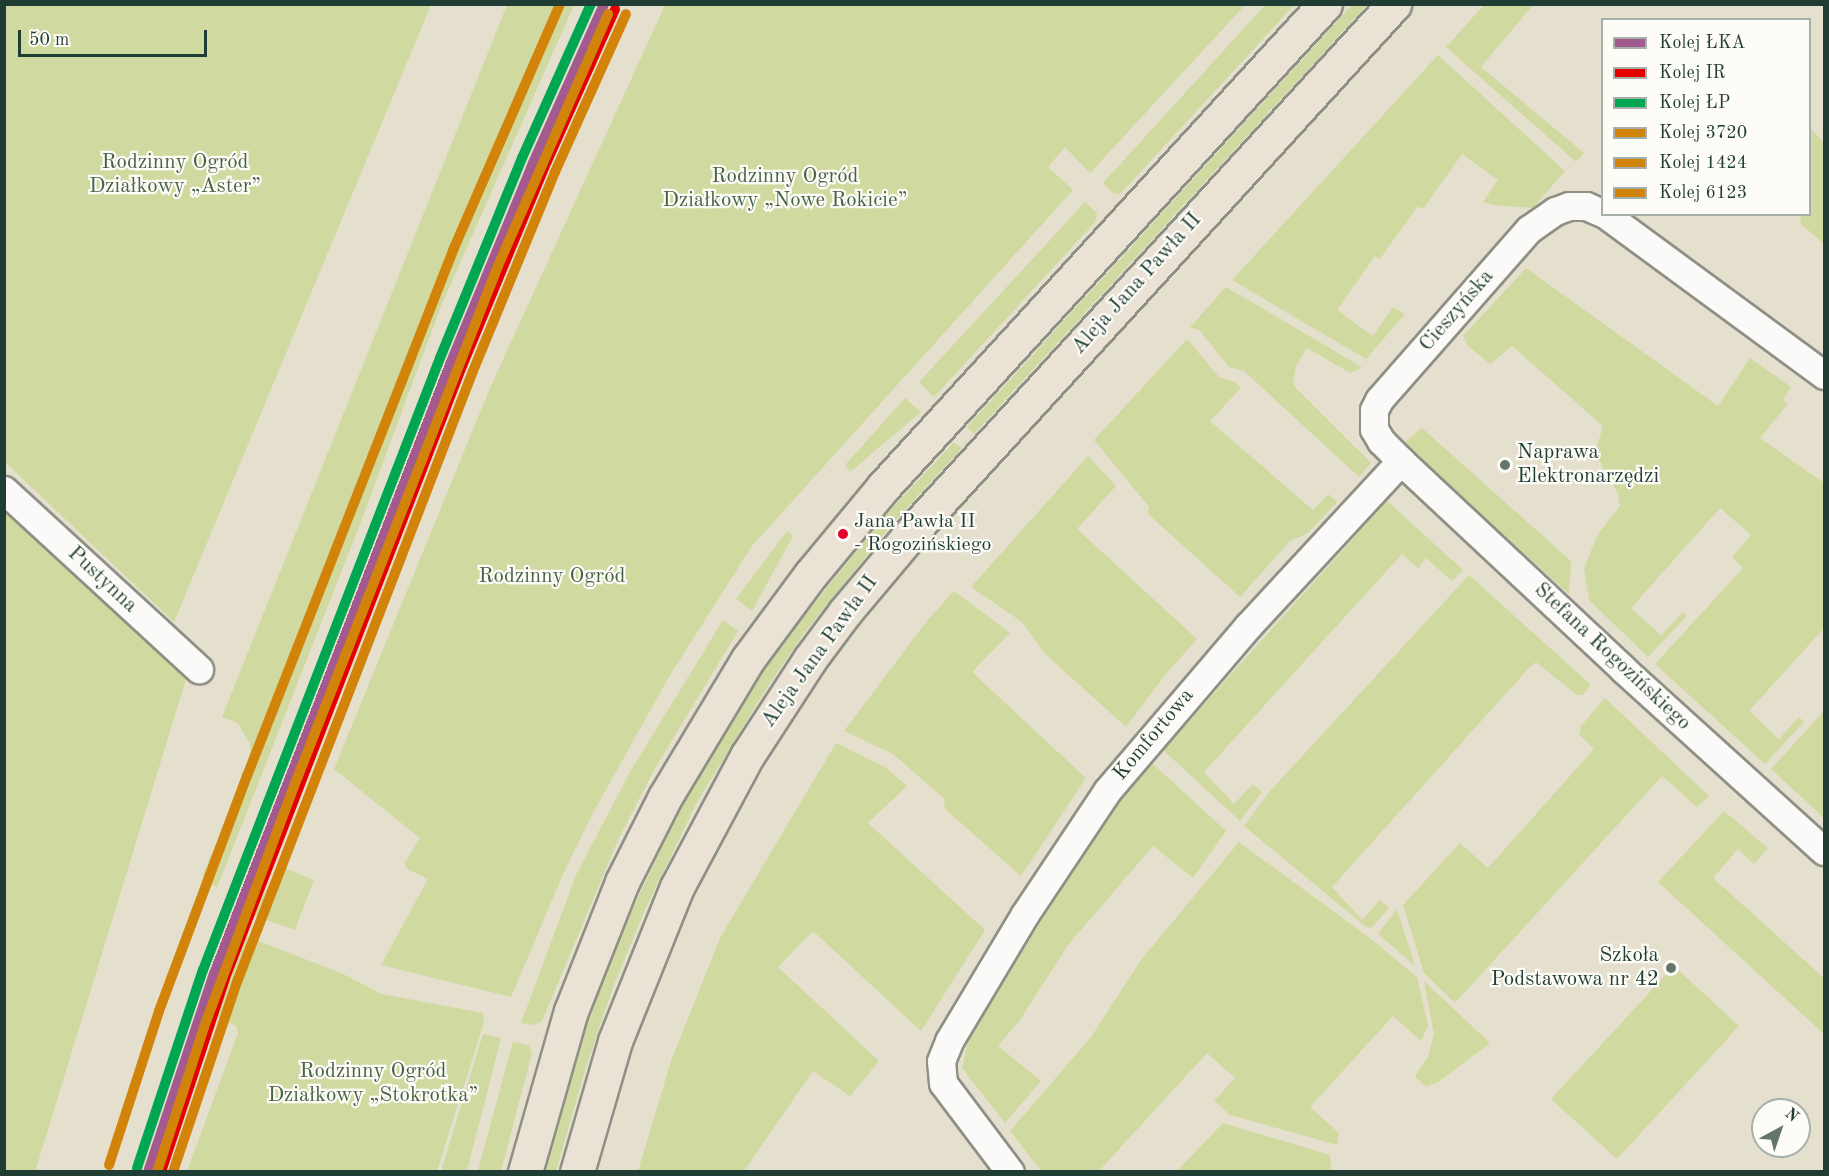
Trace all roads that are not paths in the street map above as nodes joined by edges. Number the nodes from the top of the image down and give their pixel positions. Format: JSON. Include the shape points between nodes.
{"nodes":[{"id":1,"x":1325,"y":4,"type":"edge"},
{"id":2,"x":1394,"y":4,"type":"edge"},
{"id":3,"x":1601,"y":213,"type":"edge"},
{"id":4,"x":1607,"y":216,"type":"edge"},
{"id":5,"x":1824,"y":375,"type":"edge"},
{"id":6,"x":1401,"y":460,"type":"junction"},
{"id":7,"x":4,"y":490,"type":"edge"},
{"id":8,"x":199,"y":669,"type":"dead end"},
{"id":9,"x":1824,"y":851,"type":"edge"},
{"id":10,"x":525,"y":1172,"type":"edge"},
{"id":11,"x":577,"y":1172,"type":"edge"},
{"id":12,"x":1010,"y":1172,"type":"edge"}],
"edges":[{"from":1,"to":10,"type":"main road","via":[[884,486],[748,659],[670,787],[622,882],[560,1045]]},
{"from":2,"to":11,"type":"main road","name":"Aleja Jana Pawła II","via":[[918,525],[844,612],[810,659],[732,782],[677,887],[615,1041]]},
{"from":3,"to":6,"type":"street","name":"Cieszyńska","via":[[1586,206],[1569,206],[1529,229],[1379,400],[1374,410],[1374,429]]},
{"from":4,"to":5,"type":"street","name":"Cieszyńska"},
{"from":6,"to":9,"type":"street","name":"Stefana Rogozińskiego"},
{"from":6,"to":12,"type":"street","name":"Komfortowa","via":[[1248,626],[1107,791],[1025,914],[949,1041],[941,1061],[943,1083]]},
{"from":7,"to":8,"type":"street","name":"Pustynna"}]}
